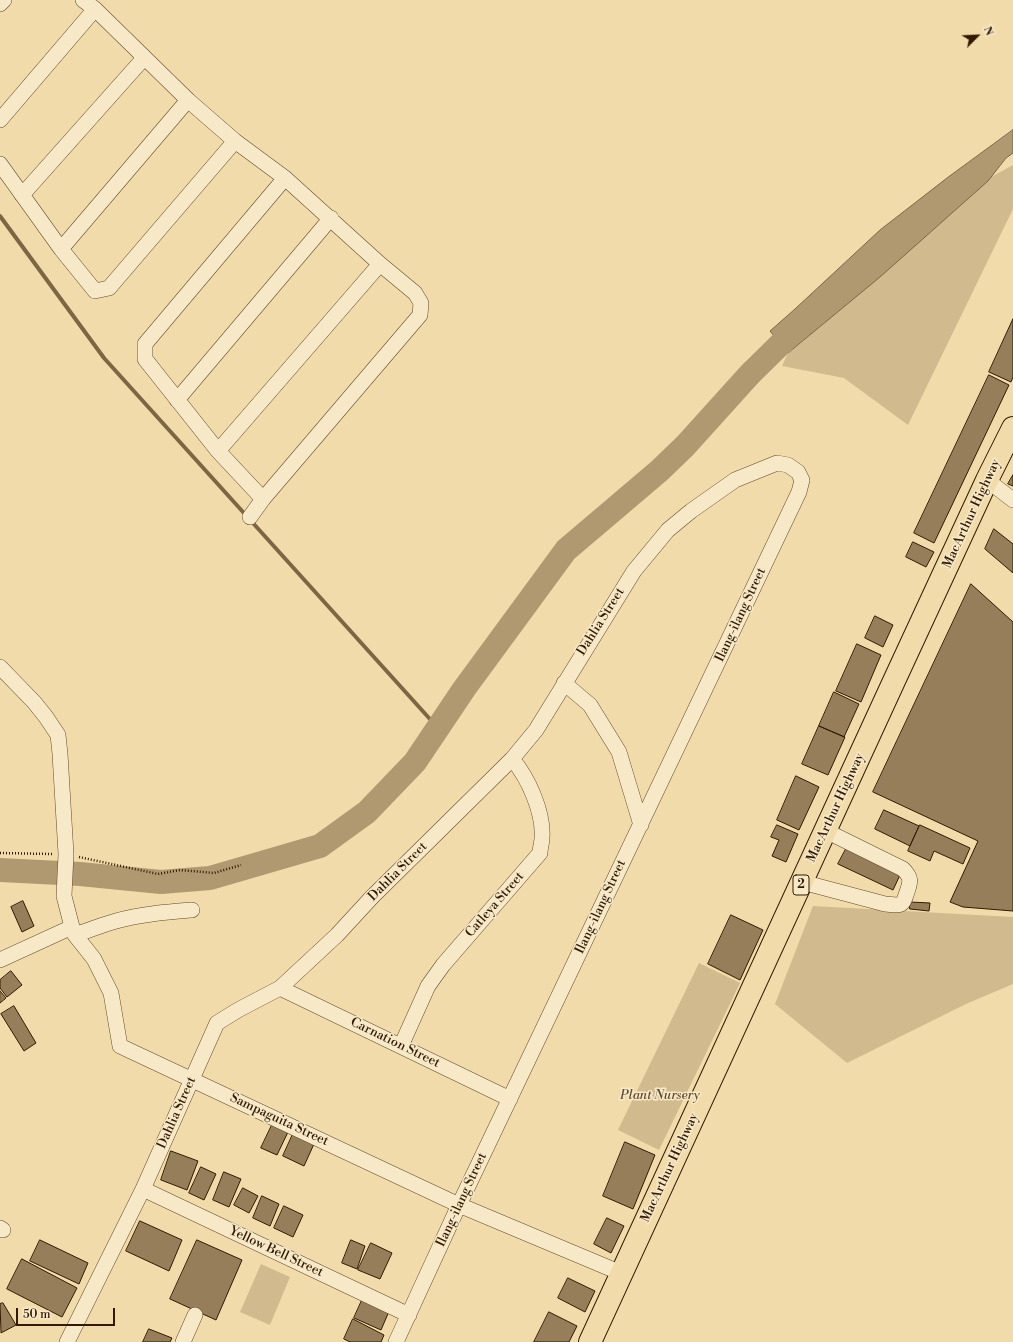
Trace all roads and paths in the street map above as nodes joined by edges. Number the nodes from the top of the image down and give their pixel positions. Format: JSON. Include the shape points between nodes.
{"nodes":[{"id":1,"x":4,"y":0,"type":"edge"},
{"id":2,"x":83,"y":0,"type":"edge"},
{"id":3,"x":0,"y":4,"type":"edge"},
{"id":4,"x":95,"y":10,"type":"junction"},
{"id":5,"x":144,"y":58,"type":"junction"},
{"id":6,"x":188,"y":100,"type":"junction"},
{"id":7,"x":0,"y":120,"type":"edge"},
{"id":8,"x":235,"y":141,"type":"junction"},
{"id":9,"x":0,"y":164,"type":"edge"},
{"id":10,"x":285,"y":178,"type":"junction"},
{"id":11,"x":22,"y":195,"type":"junction"},
{"id":12,"x":331,"y":218,"type":"junction"},
{"id":13,"x":61,"y":248,"type":"junction"},
{"id":14,"x":380,"y":264,"type":"junction"},
{"id":15,"x":177,"y":400,"type":"junction"},
{"id":16,"x":1013,"y":428,"type":"edge"},
{"id":17,"x":218,"y":451,"type":"junction"},
{"id":18,"x":798,"y":472,"type":"joint"},
{"id":19,"x":988,"y":480,"type":"junction"},
{"id":20,"x":263,"y":499,"type":"junction"},
{"id":21,"x":1013,"y":500,"type":"edge"},
{"id":22,"x":250,"y":517,"type":"dead end"},
{"id":23,"x":0,"y":667,"type":"edge"},
{"id":24,"x":564,"y":683,"type":"junction"},
{"id":25,"x":512,"y":759,"type":"junction"},
{"id":26,"x":641,"y":825,"type":"junction"},
{"id":27,"x":826,"y":831,"type":"junction"},
{"id":28,"x":0,"y":853,"type":"edge"},
{"id":29,"x":66,"y":856,"type":"junction"},
{"id":30,"x":241,"y":865,"type":"dead end"},
{"id":31,"x":802,"y":882,"type":"junction"},
{"id":32,"x":192,"y":910,"type":"dead end"},
{"id":33,"x":73,"y":931,"type":"junction"},
{"id":34,"x":0,"y":960,"type":"edge"},
{"id":35,"x":280,"y":988,"type":"junction"},
{"id":36,"x":401,"y":1046,"type":"junction"},
{"id":37,"x":192,"y":1079,"type":"junction"},
{"id":38,"x":510,"y":1099,"type":"junction"},
{"id":39,"x":143,"y":1189,"type":"junction"},
{"id":40,"x":460,"y":1205,"type":"junction"},
{"id":41,"x":621,"y":1273,"type":"junction"},
{"id":42,"x":195,"y":1316,"type":"dead end"},
{"id":43,"x":409,"y":1316,"type":"junction"},
{"id":44,"x":67,"y":1342,"type":"edge"},
{"id":45,"x":183,"y":1342,"type":"edge"},
{"id":46,"x":396,"y":1342,"type":"edge"},
{"id":47,"x":590,"y":1342,"type":"edge"}],
"edges":[{"from":1,"to":3,"type":"street"},
{"from":2,"to":4,"type":"street"},
{"from":4,"to":5,"type":"street"},
{"from":4,"to":7,"type":"street"},
{"from":5,"to":6,"type":"street"},
{"from":5,"to":11,"type":"street"},
{"from":6,"to":8,"type":"street"},
{"from":6,"to":13,"type":"street"},
{"from":8,"to":10,"type":"street"},
{"from":8,"to":13,"type":"street","via":[[109,288],[95,291]]},
{"from":9,"to":11,"type":"street"},
{"from":10,"to":12,"type":"street"},
{"from":10,"to":15,"type":"street","via":[[144,344],[145,359]]},
{"from":11,"to":13,"type":"street"},
{"from":12,"to":14,"type":"street"},
{"from":12,"to":15,"type":"street"},
{"from":14,"to":17,"type":"street"},
{"from":14,"to":20,"type":"street","via":[[415,293],[421,303],[420,315]]},
{"from":15,"to":17,"type":"street"},
{"from":16,"to":19,"type":"highway","name":"MacArthur Highway","number":"2"},
{"from":17,"to":20,"type":"street"},
{"from":18,"to":24,"type":"street","name":"Dahlia Street","via":[[776,462],[759,469],[735,480],[668,530],[634,571]]},
{"from":18,"to":26,"type":"street","name":"Ilang-ilang Street","via":[[802,480],[799,492]]},
{"from":19,"to":21,"type":"street"},
{"from":19,"to":27,"type":"highway","name":"MacArthur Highway","number":"2"},
{"from":20,"to":22,"type":"street"},
{"from":23,"to":29,"type":"street","name":"Sampaguita Street","via":[[34,702],[58,735]]},
{"from":24,"to":25,"type":"street","name":"Dahlia Street","via":[[536,730]]},
{"from":24,"to":26,"type":"street","via":[[590,705],[619,752]]},
{"from":25,"to":35,"type":"street","name":"Dahlia Street","via":[[337,935]]},
{"from":25,"to":36,"type":"street","name":"Catleya Street","via":[[519,767],[535,800],[541,822],[540,853],[443,965],[428,986]]},
{"from":26,"to":38,"type":"street","name":"Ilang-ilang Street"},
{"from":27,"to":31,"type":"highway","name":"MacArthur Highway","number":"2"},
{"from":27,"to":31,"type":"street","via":[[903,869],[911,882],[905,900],[896,905],[885,904]]},
{"from":28,"to":29,"type":"path"},
{"from":29,"to":30,"type":"path","via":[[158,874],[180,870],[214,873]]},
{"from":29,"to":33,"type":"street","name":"Sampaguita Street","via":[[64,896]]},
{"from":31,"to":41,"type":"highway","name":"MacArthur Highway","number":"2"},
{"from":32,"to":33,"type":"street","via":[[132,917]]},
{"from":33,"to":34,"type":"street"},
{"from":33,"to":37,"type":"street","name":"Sampaguita Street","via":[[94,959],[111,993],[120,1046]]},
{"from":35,"to":36,"type":"street","name":"Carnation Street"},
{"from":35,"to":37,"type":"street","name":"Dahlia Street","via":[[217,1023]]},
{"from":36,"to":38,"type":"street","name":"Carnation Street"},
{"from":37,"to":39,"type":"street","name":"Dahlia Street"},
{"from":37,"to":40,"type":"street","name":"Sampaguita Street"},
{"from":38,"to":40,"type":"street","name":"Ilang-ilang Street"},
{"from":39,"to":43,"type":"street","name":"Yellow Bell Street"},
{"from":39,"to":44,"type":"street","name":"Dahlia Street"},
{"from":40,"to":41,"type":"street","name":"Sampaguita Street"},
{"from":40,"to":43,"type":"street","name":"Ilang-ilang Street"},
{"from":41,"to":47,"type":"highway","name":"MacArthur Highway","number":"2"},
{"from":42,"to":45,"type":"street"},
{"from":43,"to":46,"type":"street","name":"Ilang-ilang Street"}]}
